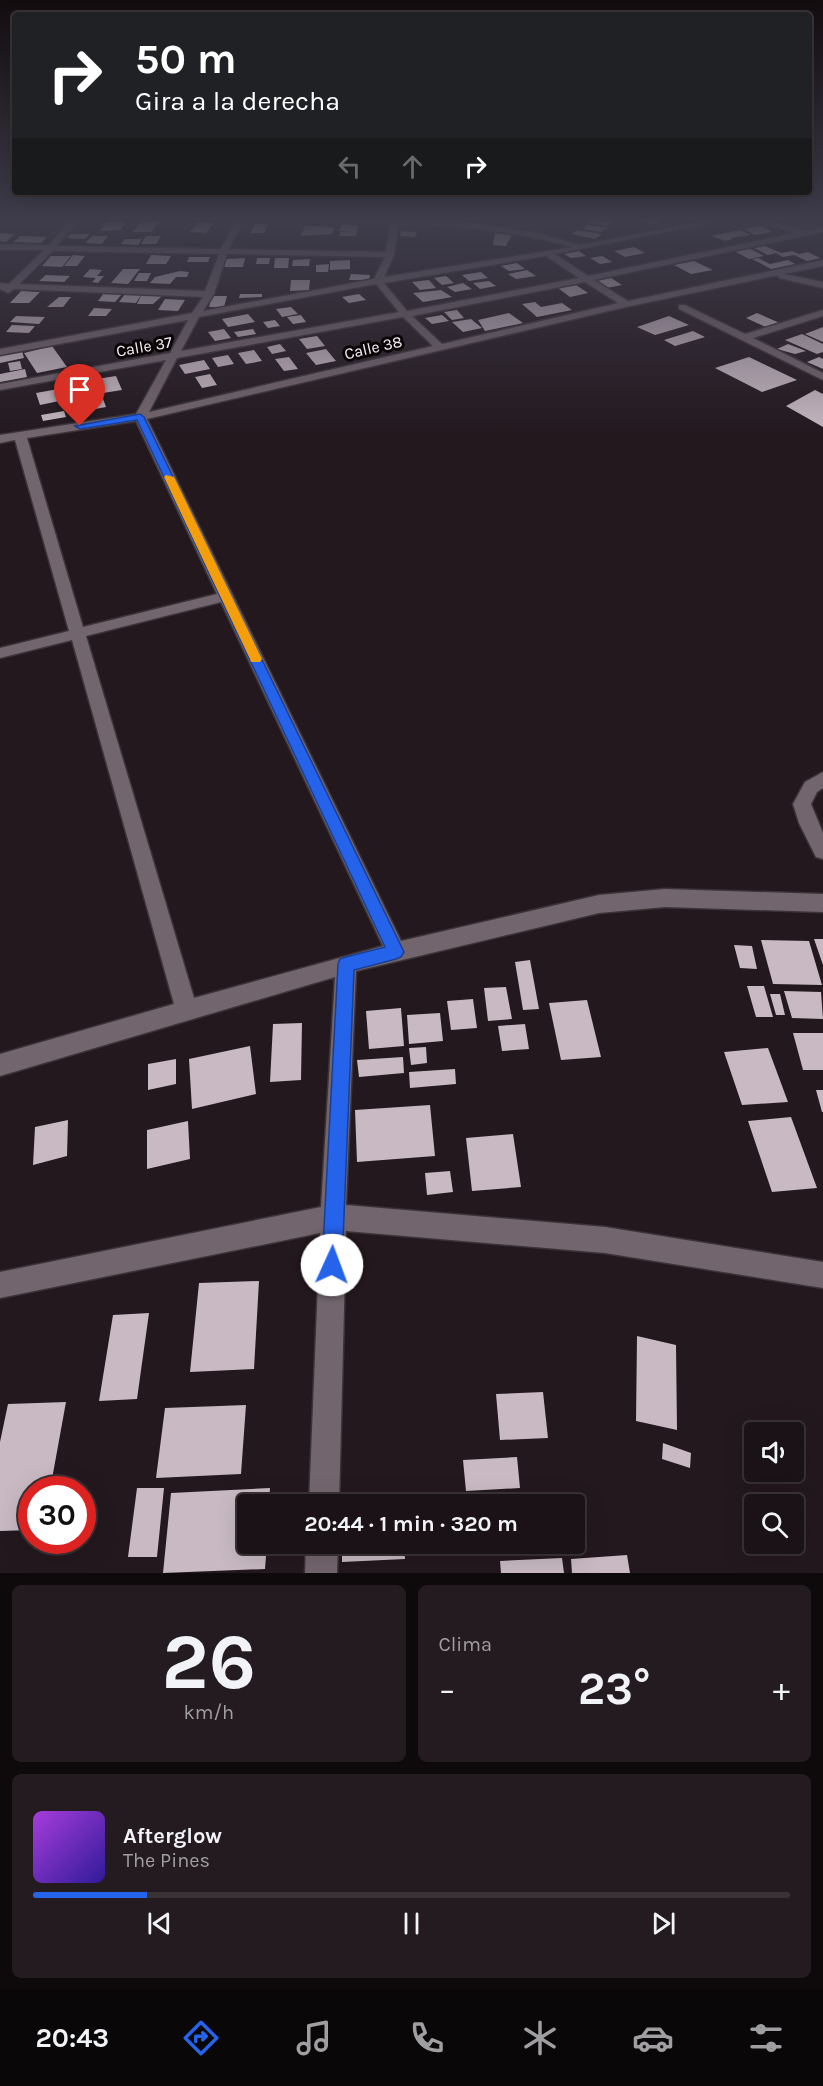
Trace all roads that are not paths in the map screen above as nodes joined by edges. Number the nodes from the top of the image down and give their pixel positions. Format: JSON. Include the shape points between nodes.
{"nodes":[{"id":1,"x":121,"y":290,"type":"edge"},
{"id":2,"x":210,"y":290,"type":"edge"},
{"id":3,"x":329,"y":290,"type":"edge"},
{"id":4,"x":386,"y":290,"type":"edge"},
{"id":5,"x":524,"y":290,"type":"edge"},
{"id":6,"x":606,"y":290,"type":"edge"},
{"id":7,"x":693,"y":290,"type":"edge"},
{"id":8,"x":209,"y":294,"type":"junction"},
{"id":9,"x":626,"y":304,"type":"junction"},
{"id":10,"x":682,"y":307,"type":"dead end"},
{"id":11,"x":823,"y":313,"type":"edge"},
{"id":12,"x":405,"y":314,"type":"junction"},
{"id":13,"x":195,"y":316,"type":"junction"},
{"id":14,"x":743,"y":338,"type":"junction"},
{"id":15,"x":440,"y":346,"type":"junction"},
{"id":16,"x":0,"y":352,"type":"edge"},
{"id":17,"x":173,"y":356,"type":"junction"},
{"id":18,"x":823,"y":377,"type":"edge"},
{"id":19,"x":0,"y":387,"type":"edge"},
{"id":20,"x":140,"y":417,"type":"junction"},
{"id":21,"x":20,"y":436,"type":"junction"},
{"id":22,"x":0,"y":439,"type":"edge"},
{"id":23,"x":226,"y":596,"type":"junction"},
{"id":24,"x":77,"y":633,"type":"junction"},
{"id":25,"x":0,"y":653,"type":"edge"},
{"id":26,"x":823,"y":779,"type":"edge"},
{"id":27,"x":823,"y":851,"type":"edge"},
{"id":28,"x":823,"y":903,"type":"edge"},
{"id":29,"x":396,"y":952,"type":"junction"},
{"id":30,"x":346,"y":964,"type":"junction"},
{"id":31,"x":187,"y":1010,"type":"junction"},
{"id":32,"x":0,"y":1065,"type":"edge"},
{"id":33,"x":333,"y":1217,"type":"junction"},
{"id":34,"x":823,"y":1275,"type":"edge"},
{"id":35,"x":0,"y":1285,"type":"edge"},
{"id":36,"x":324,"y":1494,"type":"edge"},
{"id":37,"x":322,"y":1554,"type":"edge"},
{"id":38,"x":321,"y":1573,"type":"edge"}],
"edges":[{"from":1,"to":8,"type":"street"},
{"from":2,"to":8,"type":"street"},
{"from":3,"to":13,"type":"street"},
{"from":4,"to":12,"type":"street"},
{"from":5,"to":12,"type":"street","name":"Calle 37"},
{"from":6,"to":9,"type":"street"},
{"from":7,"to":9,"type":"street","name":"Calle 38"},
{"from":8,"to":13,"type":"street"},
{"from":9,"to":15,"type":"street","name":"Calle 38"},
{"from":10,"to":14,"type":"street"},
{"from":11,"to":14,"type":"street"},
{"from":12,"to":15,"type":"street"},
{"from":12,"to":17,"type":"street","name":"Calle 37"},
{"from":13,"to":16,"type":"street"},
{"from":13,"to":17,"type":"street"},
{"from":14,"to":18,"type":"street"},
{"from":15,"to":20,"type":"street","name":"Calle 38"},
{"from":17,"to":19,"type":"street","name":"Calle 37"},
{"from":17,"to":20,"type":"street"},
{"from":20,"to":21,"type":"street","name":"Calle 38"},
{"from":20,"to":23,"type":"street"},
{"from":21,"to":22,"type":"street","name":"Calle 38"},
{"from":21,"to":24,"type":"street"},
{"from":23,"to":24,"type":"street"},
{"from":23,"to":29,"type":"street"},
{"from":24,"to":25,"type":"street"},
{"from":24,"to":31,"type":"street"},
{"from":26,"to":27,"type":"street","via":[[811,787],[802,804]]},
{"from":28,"to":29,"type":"street","via":[[665,898],[599,904]]},
{"from":29,"to":30,"type":"street"},
{"from":30,"to":31,"type":"street"},
{"from":30,"to":33,"type":"street"},
{"from":31,"to":32,"type":"street"},
{"from":33,"to":34,"type":"street","via":[[605,1240]]},
{"from":33,"to":35,"type":"street"},
{"from":33,"to":36,"type":"street"},
{"from":37,"to":38,"type":"street"}]}
